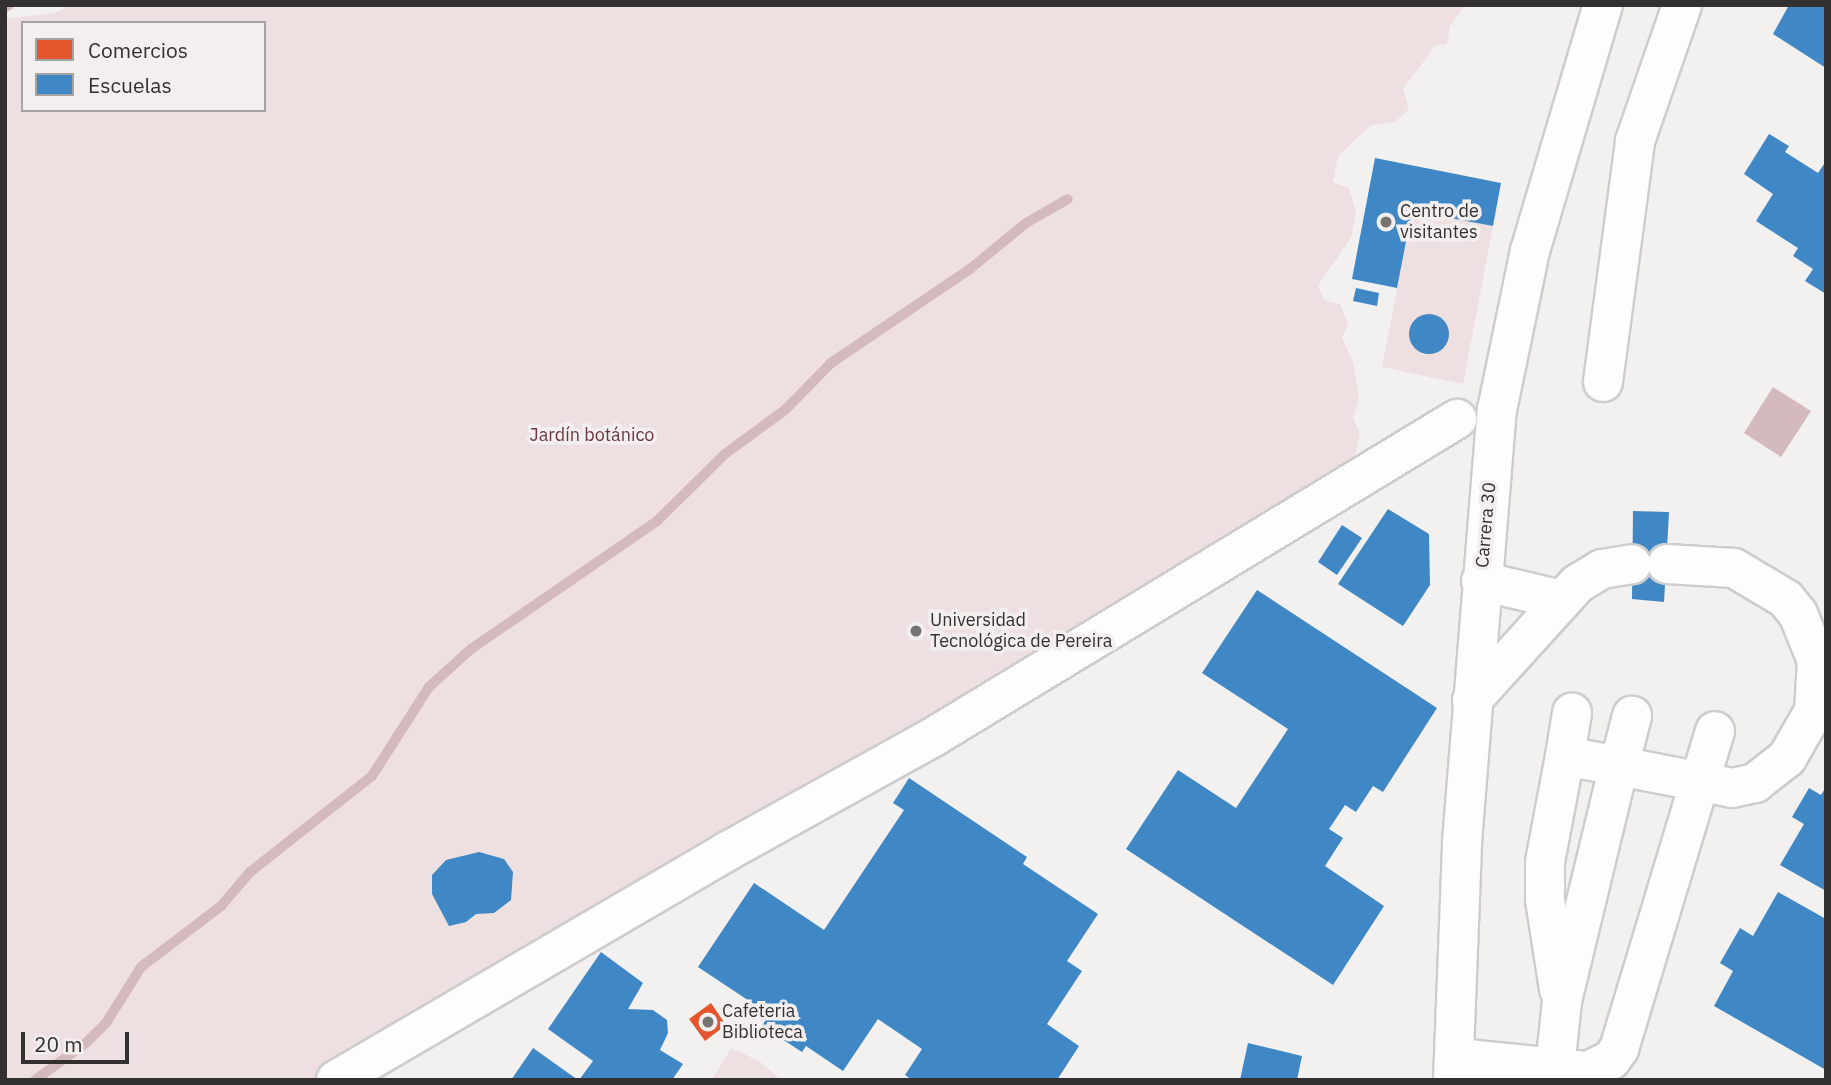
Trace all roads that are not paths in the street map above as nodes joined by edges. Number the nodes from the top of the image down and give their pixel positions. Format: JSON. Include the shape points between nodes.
{"nodes":[{"id":1,"x":1603,"y":5,"type":"edge"},
{"id":2,"x":1682,"y":5,"type":"edge"},
{"id":3,"x":1603,"y":382,"type":"dead end"},
{"id":4,"x":1457,"y":419,"type":"dead end"},
{"id":5,"x":1481,"y":581,"type":"junction"},
{"id":6,"x":1562,"y":600,"type":"junction"},
{"id":7,"x":1472,"y":700,"type":"junction"},
{"id":8,"x":1572,"y":713,"type":"dead end"},
{"id":9,"x":1632,"y":716,"type":"dead end"},
{"id":10,"x":1715,"y":731,"type":"dead end"},
{"id":11,"x":1565,"y":756,"type":"junction"},
{"id":12,"x":1619,"y":766,"type":"junction"},
{"id":13,"x":1701,"y":784,"type":"junction"},
{"id":14,"x":1562,"y":1001,"type":"junction"},
{"id":15,"x":1555,"y":1067,"type":"junction"},
{"id":16,"x":1457,"y":1072,"type":"edge"},
{"id":17,"x":336,"y":1080,"type":"edge"}],
"edges":[{"from":1,"to":5,"type":"street","name":"Carrera 30","via":[[1527,264],[1497,410]]},
{"from":2,"to":3,"type":"street","via":[[1635,141]]},
{"from":4,"to":17,"type":"street","via":[[935,736]]},
{"from":5,"to":6,"type":"street"},
{"from":5,"to":7,"type":"street","name":"Carrera 30"},
{"from":6,"to":7,"type":"street"},
{"from":6,"to":13,"type":"street","via":[[1602,569],[1713,564],[1770,586],[1798,614],[1817,661],[1814,711],[1787,758],[1755,783],[1732,788]]},
{"from":7,"to":16,"type":"street","name":"Carrera 30","via":[[1462,842]]},
{"from":8,"to":11,"type":"street"},
{"from":9,"to":12,"type":"street"},
{"from":10,"to":13,"type":"street"},
{"from":11,"to":12,"type":"street"},
{"from":11,"to":14,"type":"street","via":[[1545,862],[1550,949]]},
{"from":12,"to":13,"type":"street"},
{"from":12,"to":14,"type":"street"},
{"from":13,"to":15,"type":"street","via":[[1619,1049],[1600,1068]]},
{"from":14,"to":15,"type":"street"},
{"from":15,"to":16,"type":"street"}]}
